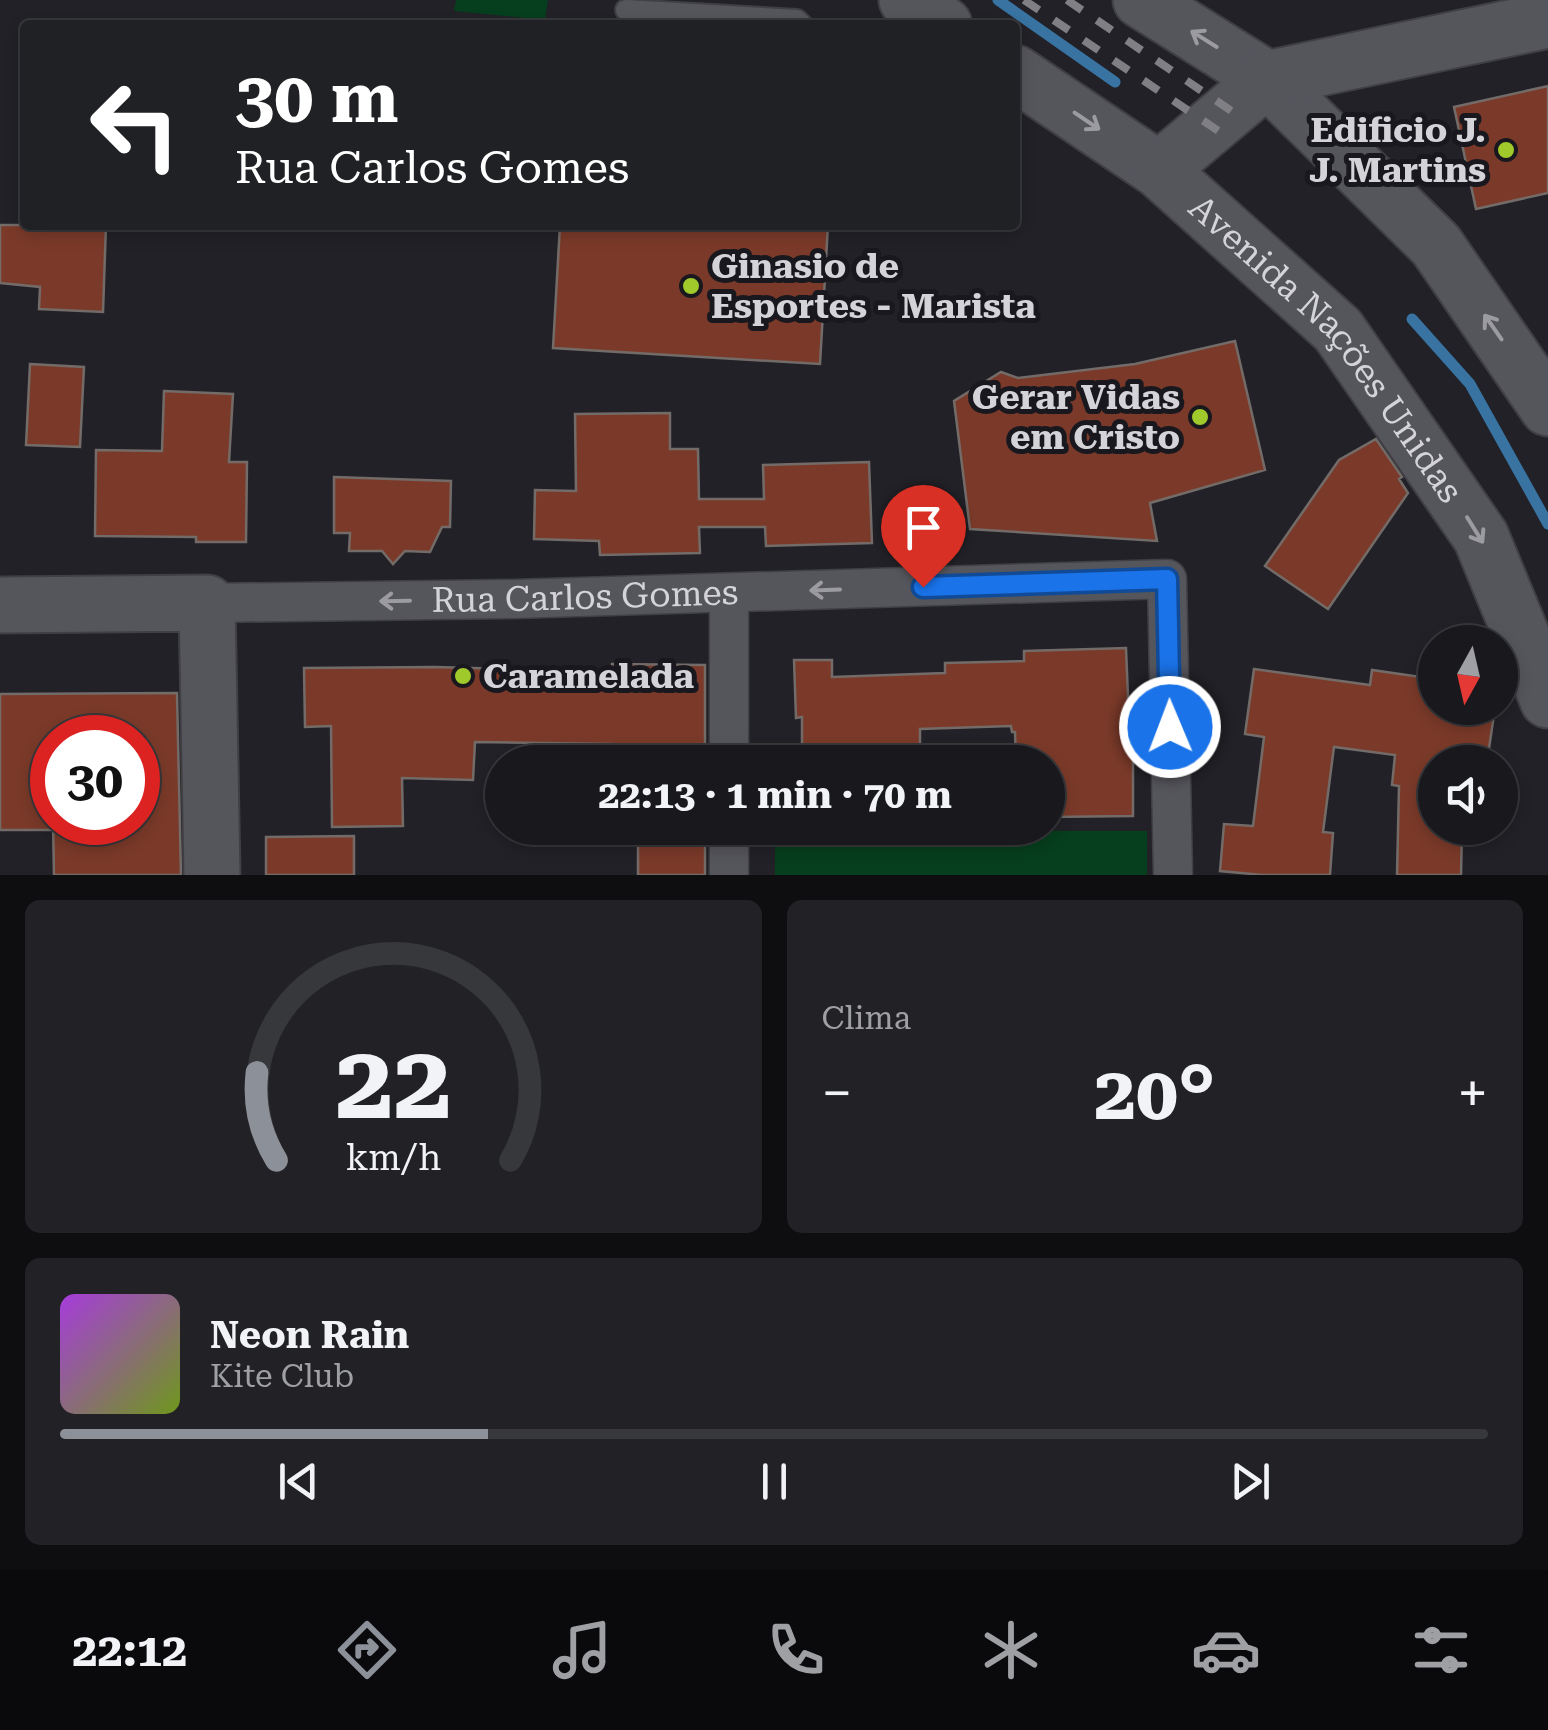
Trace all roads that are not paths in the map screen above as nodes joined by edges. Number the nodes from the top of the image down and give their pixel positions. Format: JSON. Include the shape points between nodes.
{"nodes":[{"id":1,"x":907,"y":0,"type":"edge"},
{"id":2,"x":1141,"y":0,"type":"edge"},
{"id":3,"x":626,"y":10,"type":"dead end"},
{"id":4,"x":797,"y":20,"type":"edge"},
{"id":5,"x":937,"y":20,"type":"edge"},
{"id":6,"x":1548,"y":20,"type":"edge"},
{"id":7,"x":1020,"y":76,"type":"edge"},
{"id":8,"x":1266,"y":78,"type":"junction"},
{"id":9,"x":1159,"y":170,"type":"junction"},
{"id":10,"x":1548,"y":408,"type":"edge"},
{"id":11,"x":729,"y":592,"type":"junction"},
{"id":12,"x":206,"y":603,"type":"junction"},
{"id":13,"x":0,"y":605,"type":"edge"},
{"id":14,"x":1548,"y":700,"type":"edge"},
{"id":15,"x":730,"y":745,"type":"edge"},
{"id":16,"x":730,"y":845,"type":"edge"},
{"id":17,"x":212,"y":875,"type":"edge"},
{"id":18,"x":730,"y":875,"type":"edge"},
{"id":19,"x":1173,"y":875,"type":"edge"}],
"edges":[{"from":1,"to":5,"type":"main road"},
{"from":8,"to":2,"type":"main road","one_way":true},
{"from":3,"to":4,"type":"lane"},
{"from":6,"to":8,"type":"main road"},
{"from":7,"to":9,"type":"main road","name":"Avenida Nações Unidas","one_way":true},
{"from":8,"to":9,"type":"main road"},
{"from":10,"to":8,"type":"main road","one_way":true,"via":[[1436,244]]},
{"from":9,"to":14,"type":"main road","name":"Avenida Nações Unidas","one_way":true,"via":[[1338,330],[1481,537]]},
{"from":11,"to":12,"type":"street","name":"Rua Carlos Gomes","one_way":true},
{"from":11,"to":15,"type":"street"},
{"from":19,"to":11,"type":"street","name":"Rua Carlos Gomes","one_way":true,"via":[[1167,579]]},
{"from":12,"to":13,"type":"main road","name":"Rua Carlos Gomes"},
{"from":12,"to":17,"type":"main road"},
{"from":16,"to":18,"type":"street"}]}
